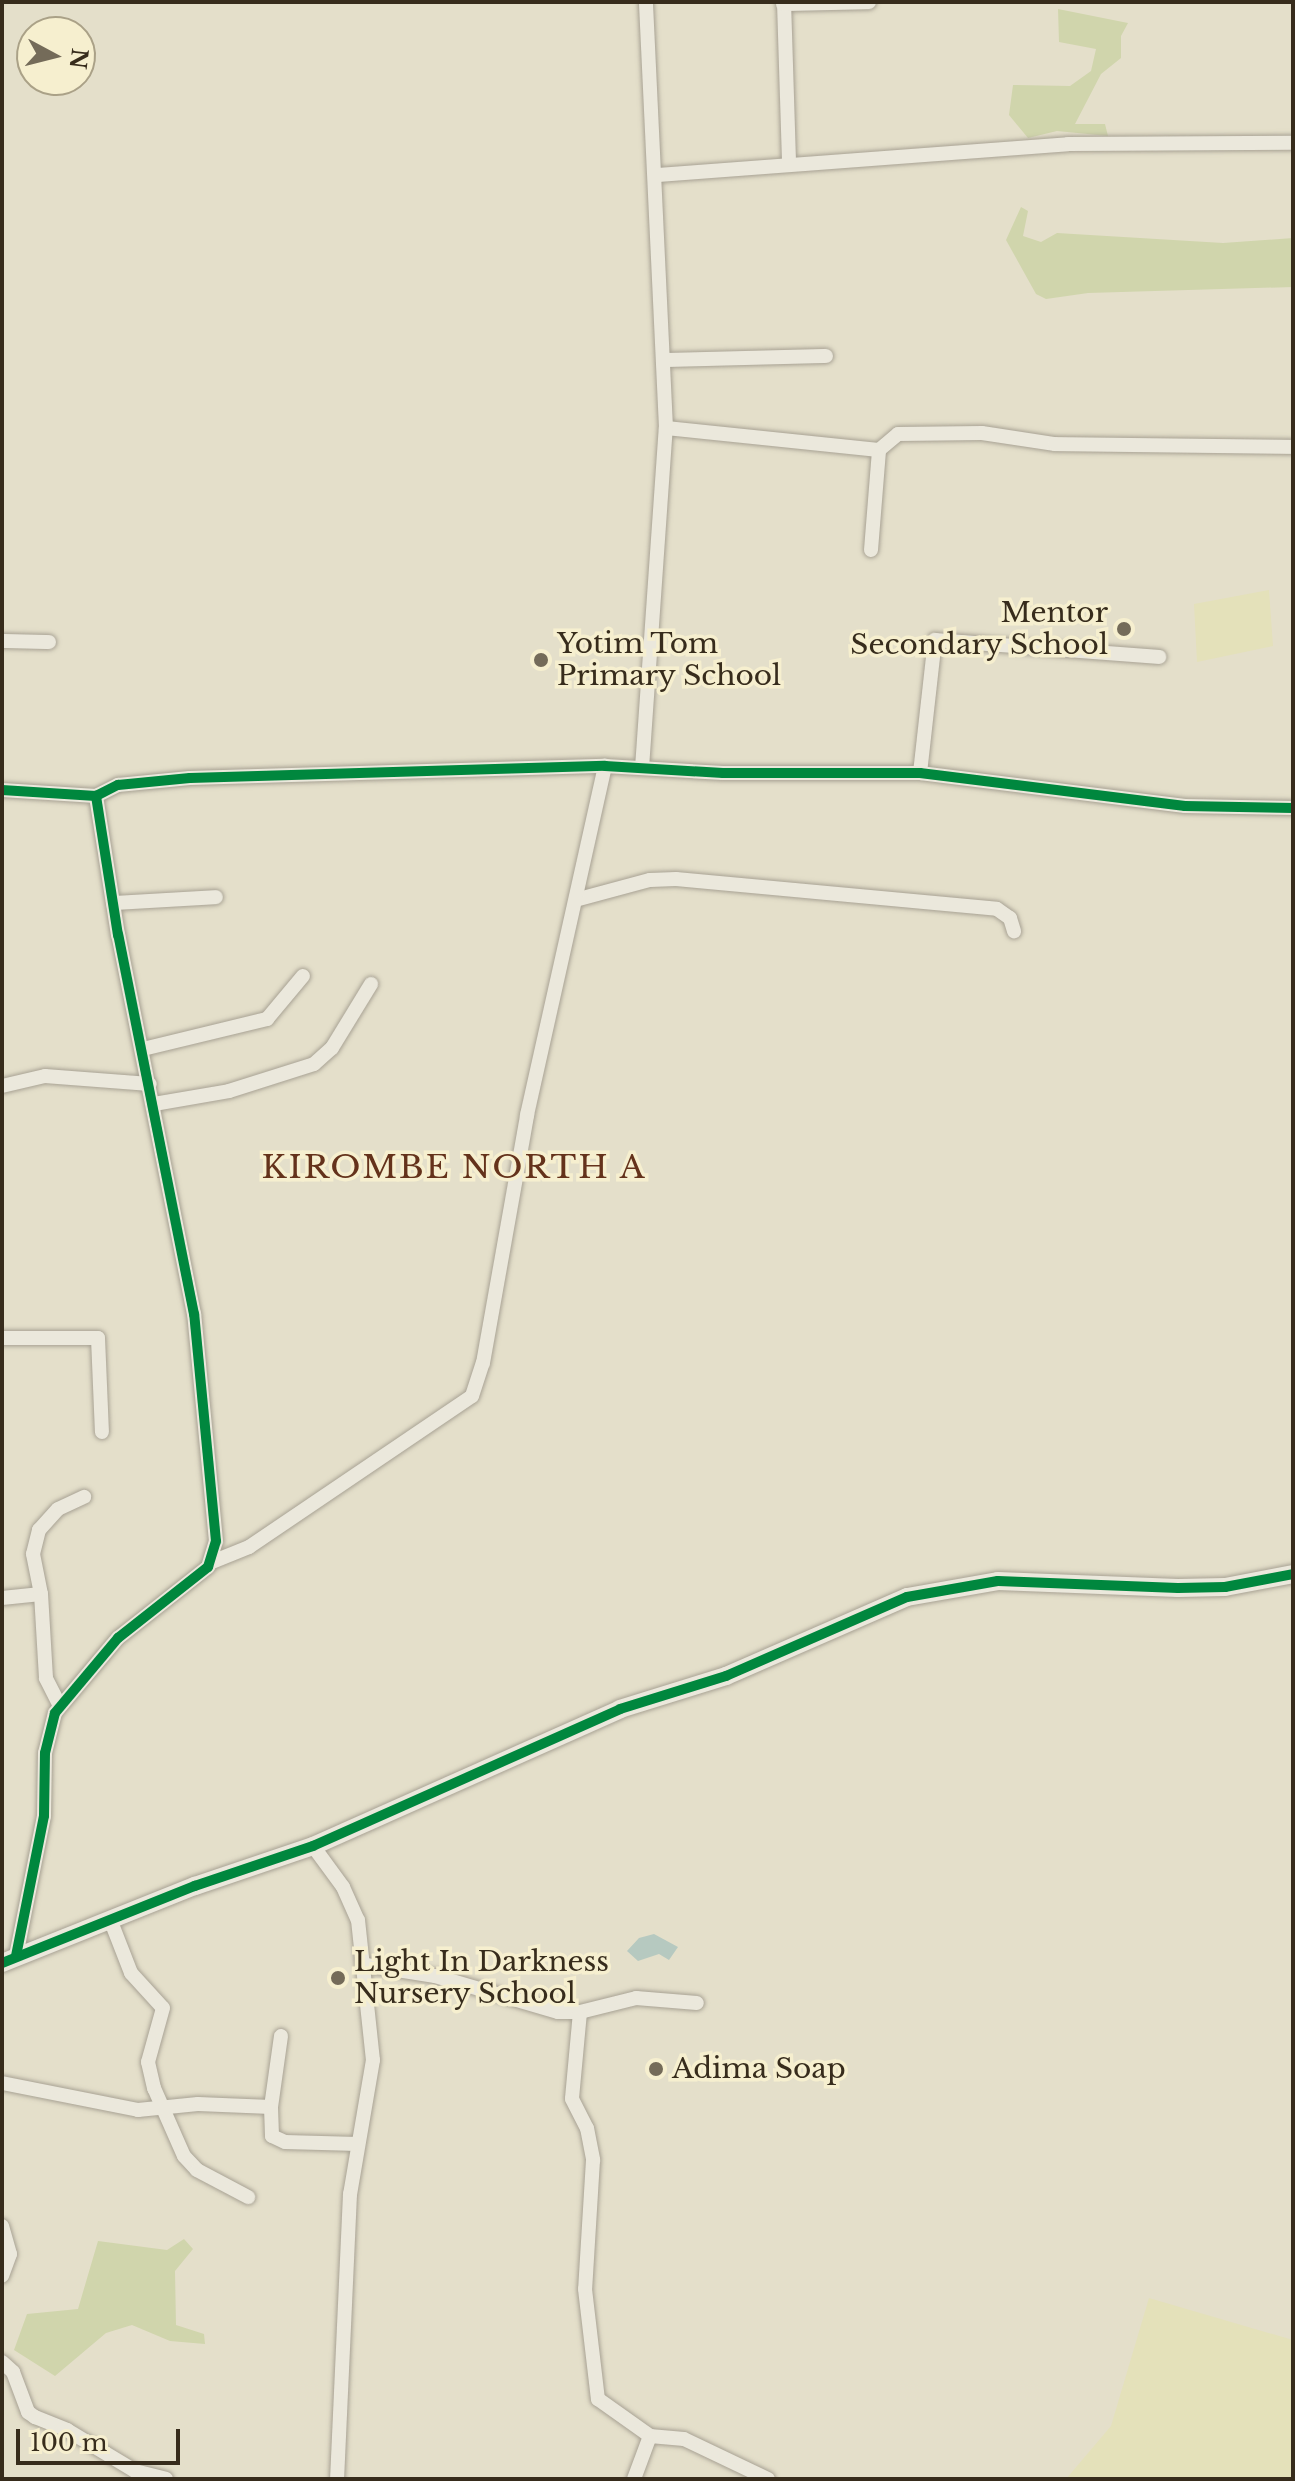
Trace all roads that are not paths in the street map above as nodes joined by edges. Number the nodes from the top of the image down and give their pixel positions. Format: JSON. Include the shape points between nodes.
{"nodes":[{"id":1,"x":646,"y":2,"type":"edge"},
{"id":2,"x":869,"y":2,"type":"edge"},
{"id":3,"x":784,"y":3,"type":"edge"},
{"id":4,"x":1293,"y":143,"type":"edge"},
{"id":5,"x":789,"y":164,"type":"junction"},
{"id":6,"x":658,"y":175,"type":"junction"},
{"id":7,"x":826,"y":356,"type":"dead end"},
{"id":8,"x":664,"y":360,"type":"junction"},
{"id":9,"x":666,"y":428,"type":"junction"},
{"id":10,"x":1293,"y":447,"type":"edge"},
{"id":11,"x":879,"y":450,"type":"junction"},
{"id":12,"x":871,"y":550,"type":"dead end"},
{"id":13,"x":2,"y":641,"type":"edge"},
{"id":14,"x":49,"y":642,"type":"dead end"},
{"id":15,"x":1159,"y":657,"type":"dead end"},
{"id":16,"x":605,"y":766,"type":"junction"},
{"id":17,"x":642,"y":768,"type":"junction"},
{"id":18,"x":920,"y":773,"type":"junction"},
{"id":19,"x":2,"y":790,"type":"edge"},
{"id":20,"x":96,"y":796,"type":"junction"},
{"id":21,"x":1293,"y":808,"type":"edge"},
{"id":22,"x":216,"y":897,"type":"dead end"},
{"id":23,"x":579,"y":899,"type":"junction"},
{"id":24,"x":113,"y":903,"type":"junction"},
{"id":25,"x":1014,"y":931,"type":"dead end"},
{"id":26,"x":303,"y":976,"type":"dead end"},
{"id":27,"x":371,"y":984,"type":"dead end"},
{"id":28,"x":143,"y":1049,"type":"junction"},
{"id":29,"x":150,"y":1084,"type":"junction"},
{"id":30,"x":2,"y":1086,"type":"edge"},
{"id":31,"x":154,"y":1104,"type":"junction"},
{"id":32,"x":2,"y":1338,"type":"edge"},
{"id":33,"x":102,"y":1432,"type":"dead end"},
{"id":34,"x":84,"y":1497,"type":"dead end"},
{"id":35,"x":212,"y":1562,"type":"junction"},
{"id":36,"x":1293,"y":1574,"type":"edge"},
{"id":37,"x":41,"y":1594,"type":"junction"},
{"id":38,"x":2,"y":1598,"type":"edge"},
{"id":39,"x":59,"y":1704,"type":"junction"},
{"id":40,"x":313,"y":1846,"type":"junction"},
{"id":41,"x":110,"y":1919,"type":"junction"},
{"id":42,"x":9,"y":1960,"type":"edge"},
{"id":43,"x":366,"y":1965,"type":"junction"},
{"id":44,"x":697,"y":2003,"type":"dead end"},
{"id":45,"x":580,"y":2012,"type":"junction"},
{"id":46,"x":281,"y":2036,"type":"dead end"},
{"id":47,"x":2,"y":2083,"type":"edge"},
{"id":48,"x":161,"y":2107,"type":"junction"},
{"id":49,"x":271,"y":2107,"type":"junction"},
{"id":50,"x":358,"y":2144,"type":"junction"},
{"id":51,"x":248,"y":2197,"type":"dead end"},
{"id":52,"x":2,"y":2226,"type":"edge"},
{"id":53,"x":2,"y":2276,"type":"edge"},
{"id":54,"x":2,"y":2362,"type":"edge"},
{"id":55,"x":650,"y":2436,"type":"junction"},
{"id":56,"x":166,"y":2479,"type":"edge"},
{"id":57,"x":337,"y":2479,"type":"edge"},
{"id":58,"x":634,"y":2479,"type":"edge"},
{"id":59,"x":768,"y":2479,"type":"edge"}],
"edges":[{"from":1,"to":6,"type":"street"},
{"from":2,"to":3,"type":"street"},
{"from":3,"to":5,"type":"street"},
{"from":4,"to":5,"type":"street","via":[[1068,144]]},
{"from":5,"to":6,"type":"street"},
{"from":6,"to":8,"type":"street"},
{"from":7,"to":8,"type":"street"},
{"from":8,"to":9,"type":"street"},
{"from":9,"to":11,"type":"street"},
{"from":9,"to":17,"type":"street"},
{"from":10,"to":11,"type":"street","via":[[1055,444],[934,433],[892,436]]},
{"from":11,"to":12,"type":"street"},
{"from":13,"to":14,"type":"street"},
{"from":15,"to":18,"type":"street","via":[[935,640]]},
{"from":16,"to":17,"type":"street"},
{"from":16,"to":20,"type":"street","via":[[190,778],[118,785]]},
{"from":16,"to":23,"type":"street"},
{"from":17,"to":18,"type":"street"},
{"from":18,"to":21,"type":"street","via":[[1185,806]]},
{"from":19,"to":20,"type":"street"},
{"from":20,"to":24,"type":"street"},
{"from":22,"to":24,"type":"street"},
{"from":23,"to":25,"type":"street","via":[[650,880],[676,879],[997,909],[1010,918]]},
{"from":23,"to":35,"type":"street","via":[[547,1024],[483,1363],[472,1396],[249,1547]]},
{"from":24,"to":28,"type":"street"},
{"from":26,"to":28,"type":"street","via":[[267,1019]]},
{"from":27,"to":31,"type":"street","via":[[332,1048],[314,1064],[229,1091]]},
{"from":28,"to":29,"type":"street"},
{"from":29,"to":30,"type":"street","via":[[45,1076]]},
{"from":29,"to":31,"type":"street"},
{"from":31,"to":35,"type":"street","via":[[200,1354],[216,1514]]},
{"from":32,"to":33,"type":"street","via":[[98,1338]]},
{"from":34,"to":37,"type":"street","via":[[61,1506],[39,1530],[33,1554]]},
{"from":35,"to":39,"type":"street","via":[[118,1638]]},
{"from":36,"to":40,"type":"street","via":[[1225,1587],[998,1581],[907,1597],[726,1676],[620,1709]]},
{"from":37,"to":38,"type":"street"},
{"from":37,"to":39,"type":"street","via":[[46,1678]]},
{"from":39,"to":42,"type":"street","via":[[45,1753],[44,1816]]},
{"from":40,"to":41,"type":"street"},
{"from":40,"to":43,"type":"street","via":[[352,1903]]},
{"from":41,"to":42,"type":"street"},
{"from":41,"to":48,"type":"street","via":[[131,1973],[163,2008],[148,2062]]},
{"from":43,"to":45,"type":"street","via":[[435,1976],[539,2008]]},
{"from":43,"to":50,"type":"street","via":[[373,2080]]},
{"from":44,"to":45,"type":"street","via":[[626,1998]]},
{"from":45,"to":55,"type":"street","via":[[572,2099],[587,2128],[593,2160],[585,2289],[595,2391],[601,2405]]},
{"from":46,"to":49,"type":"street"},
{"from":47,"to":48,"type":"street","via":[[125,2108]]},
{"from":48,"to":49,"type":"street"},
{"from":48,"to":51,"type":"street","via":[[192,2166]]},
{"from":49,"to":50,"type":"street","via":[[270,2129],[277,2139]]},
{"from":50,"to":57,"type":"street","via":[[350,2194]]},
{"from":52,"to":53,"type":"street","via":[[10,2254]]},
{"from":54,"to":56,"type":"street","via":[[13,2372],[28,2412],[35,2417],[135,2471]]},
{"from":55,"to":58,"type":"street"},
{"from":55,"to":59,"type":"street","via":[[684,2439]]}]}
